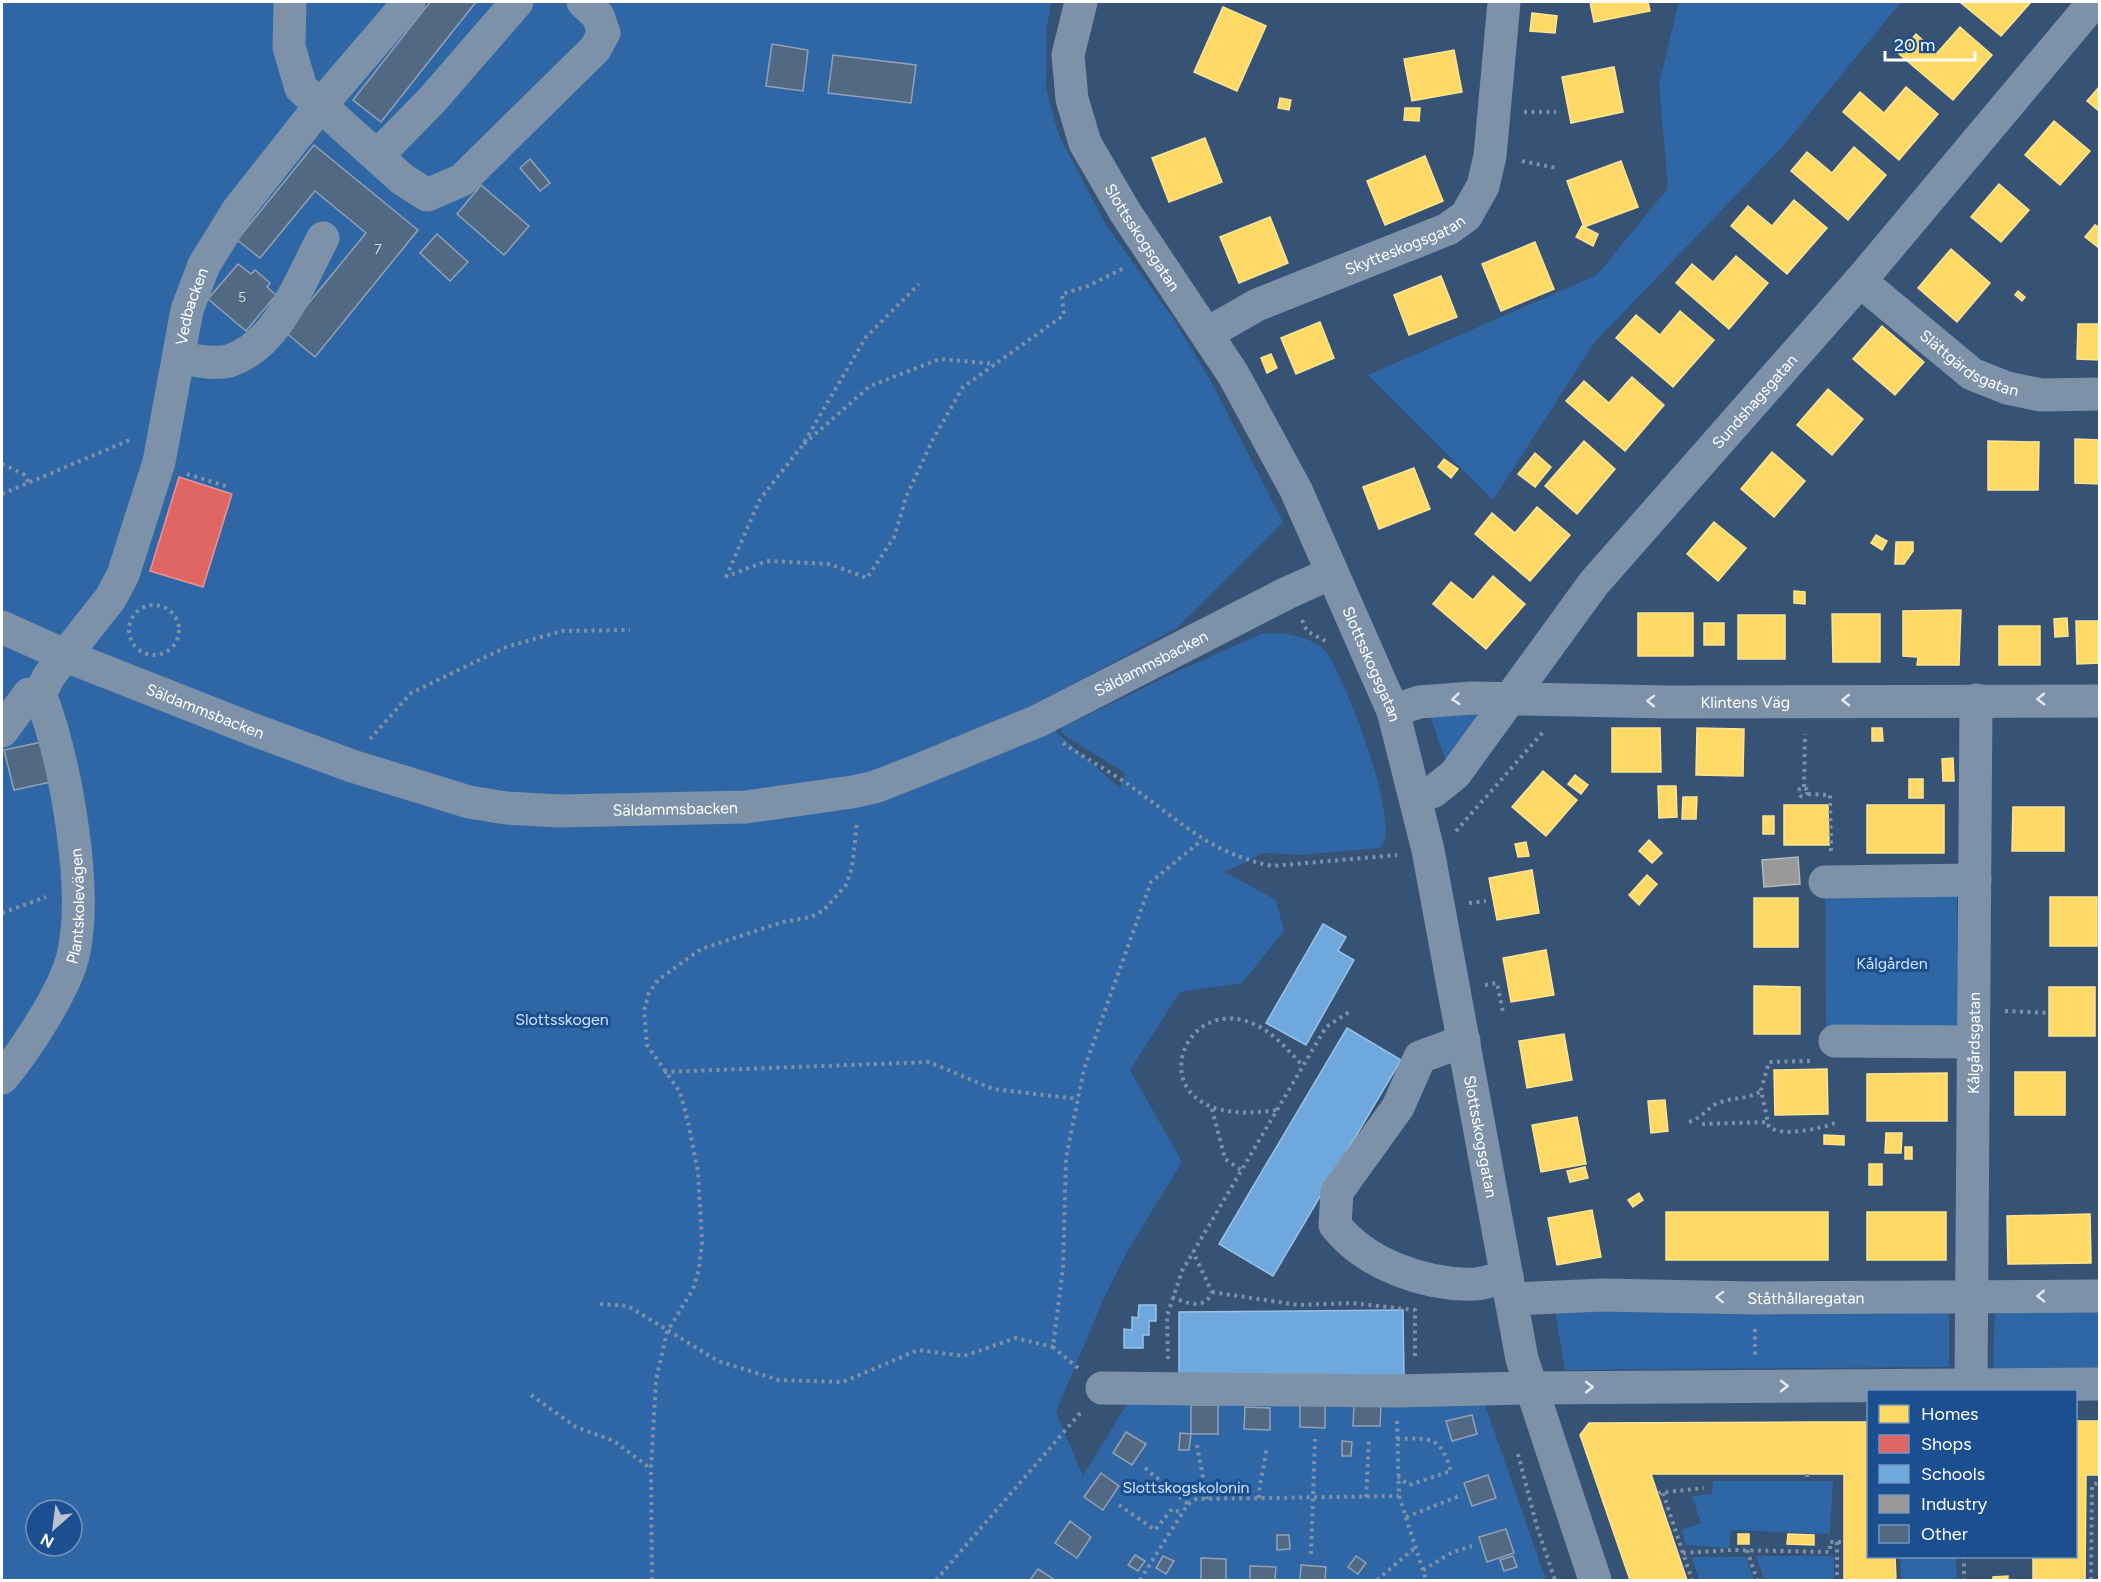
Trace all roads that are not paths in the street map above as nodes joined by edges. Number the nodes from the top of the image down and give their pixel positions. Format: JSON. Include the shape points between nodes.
{"nodes":[{"id":1,"x":290,"y":2,"type":"edge"},
{"id":2,"x":409,"y":2,"type":"edge"},
{"id":3,"x":517,"y":2,"type":"edge"},
{"id":4,"x":583,"y":2,"type":"edge"},
{"id":5,"x":1081,"y":2,"type":"edge"},
{"id":6,"x":1504,"y":2,"type":"edge"},
{"id":7,"x":2096,"y":4,"type":"edge"},
{"id":8,"x":320,"y":106,"type":"junction"},
{"id":9,"x":377,"y":156,"type":"junction"},
{"id":10,"x":322,"y":238,"type":"dead end"},
{"id":11,"x":1860,"y":281,"type":"junction"},
{"id":12,"x":1208,"y":333,"type":"junction"},
{"id":13,"x":179,"y":358,"type":"junction"},
{"id":14,"x":2100,"y":394,"type":"edge"},
{"id":15,"x":1332,"y":573,"type":"junction"},
{"id":16,"x":2,"y":627,"type":"edge"},
{"id":17,"x":66,"y":656,"type":"junction"},
{"id":18,"x":40,"y":694,"type":"junction"},
{"id":19,"x":1508,"y":700,"type":"junction"},
{"id":20,"x":1976,"y":700,"type":"junction"},
{"id":21,"x":2100,"y":701,"type":"edge"},
{"id":22,"x":1393,"y":711,"type":"junction"},
{"id":23,"x":2,"y":730,"type":"edge"},
{"id":24,"x":1416,"y":798,"type":"junction"},
{"id":25,"x":1975,"y":880,"type":"junction"},
{"id":26,"x":1829,"y":882,"type":"road end"},
{"id":27,"x":1464,"y":1041,"type":"junction"},
{"id":28,"x":1973,"y":1042,"type":"junction"},
{"id":29,"x":1824,"y":1051,"type":"road end"},
{"id":30,"x":2,"y":1078,"type":"edge"},
{"id":31,"x":1509,"y":1288,"type":"junction"},
{"id":32,"x":2100,"y":1296,"type":"edge"},
{"id":33,"x":1973,"y":1297,"type":"junction"},
{"id":34,"x":2100,"y":1384,"type":"edge"},
{"id":35,"x":1971,"y":1385,"type":"junction"},
{"id":36,"x":1102,"y":1388,"type":"road end"},
{"id":37,"x":1530,"y":1388,"type":"junction"},
{"id":38,"x":1595,"y":1581,"type":"edge"}],
"edges":[{"from":1,"to":8,"type":"street","via":[[289,47],[301,88]]},
{"from":2,"to":8,"type":"street","name":"Vedbacken"},
{"from":3,"to":9,"type":"street","via":[[432,100]]},
{"from":4,"to":9,"type":"street","via":[[598,16],[604,33],[595,49],[462,180],[427,195]]},
{"from":5,"to":12,"type":"street","name":"Slottsskogsgatan","via":[[1068,55],[1072,99],[1085,143]]},
{"from":6,"to":12,"type":"street","name":"Skytteskogsgatan","via":[[1490,156],[1483,186],[1466,216],[1448,229],[1257,305]]},
{"from":7,"to":11,"type":"street","name":"Sundshagsgatan"},
{"from":8,"to":9,"type":"street"},
{"from":8,"to":13,"type":"street","name":"Vedbacken","via":[[238,210],[204,266],[187,310]]},
{"from":10,"to":13,"type":"street","via":[[285,312],[247,352],[228,362]]},
{"from":11,"to":14,"type":"street","name":"Slättgärdsgatan","via":[[1972,374],[2007,388],[2041,395]]},
{"from":11,"to":19,"type":"street","name":"Sundshagsgatan","via":[[1594,583]]},
{"from":12,"to":15,"type":"street","name":"Slottsskogsgatan","via":[[1296,489]]},
{"from":13,"to":17,"type":"street","name":"Vedbacken","via":[[158,465],[123,575],[110,599]]},
{"from":15,"to":17,"type":"street","name":"Säldammsbacken","via":[[1038,721],[886,783],[852,792],[746,807],[506,808],[469,802],[352,766]]},
{"from":15,"to":22,"type":"street","name":"Slottsskogsgatan"},
{"from":16,"to":17,"type":"street","name":"Säldammsbacken"},
{"from":17,"to":18,"type":"street"},
{"from":18,"to":23,"type":"street","via":[[29,694]]},
{"from":18,"to":30,"type":"street","name":"Plantskolevägen","via":[[53,729],[67,800],[75,855],[76,926],[73,955],[65,978]]},
{"from":20,"to":19,"type":"street","name":"Klintens Väg","one_way":true},
{"from":19,"to":22,"type":"street","name":"Klintens Väg","one_way":true,"via":[[1419,702]]},
{"from":19,"to":24,"type":"street","name":"Sundshagsgatan","via":[[1455,774],[1434,791]]},
{"from":21,"to":20,"type":"street","name":"Klintens Väg","one_way":true},
{"from":20,"to":25,"type":"street","name":"Kålgårdsgatan"},
{"from":22,"to":24,"type":"street","name":"Slottsskogsgatan"},
{"from":24,"to":27,"type":"street","name":"Slottsskogsgatan"},
{"from":25,"to":26,"type":"street"},
{"from":25,"to":28,"type":"street","name":"Kålgårdsgatan"},
{"from":27,"to":31,"type":"street","name":"Slottsskogsgatan"},
{"from":27,"to":31,"type":"street","name":"Ståthållaregatan","via":[[1420,1057],[1398,1107],[1338,1192],[1335,1225],[1347,1240],[1368,1254],[1418,1276]]},
{"from":28,"to":29,"type":"street"},
{"from":28,"to":33,"type":"street","name":"Kålgårdsgatan"},
{"from":33,"to":31,"type":"street","name":"Ståthållaregatan","one_way":true,"via":[[1755,1298],[1602,1295]]},
{"from":31,"to":37,"type":"street","name":"Slottsskogsgatan"},
{"from":32,"to":33,"type":"street","name":"Ståthållaregatan","one_way":true},
{"from":33,"to":35,"type":"street","name":"Kålgårdsgatan"},
{"from":34,"to":35,"type":"street"},
{"from":37,"to":35,"type":"street","one_way":true},
{"from":36,"to":37,"type":"street","via":[[1406,1400]]},
{"from":37,"to":38,"type":"street","name":"Slottsskogsgatan"}]}
